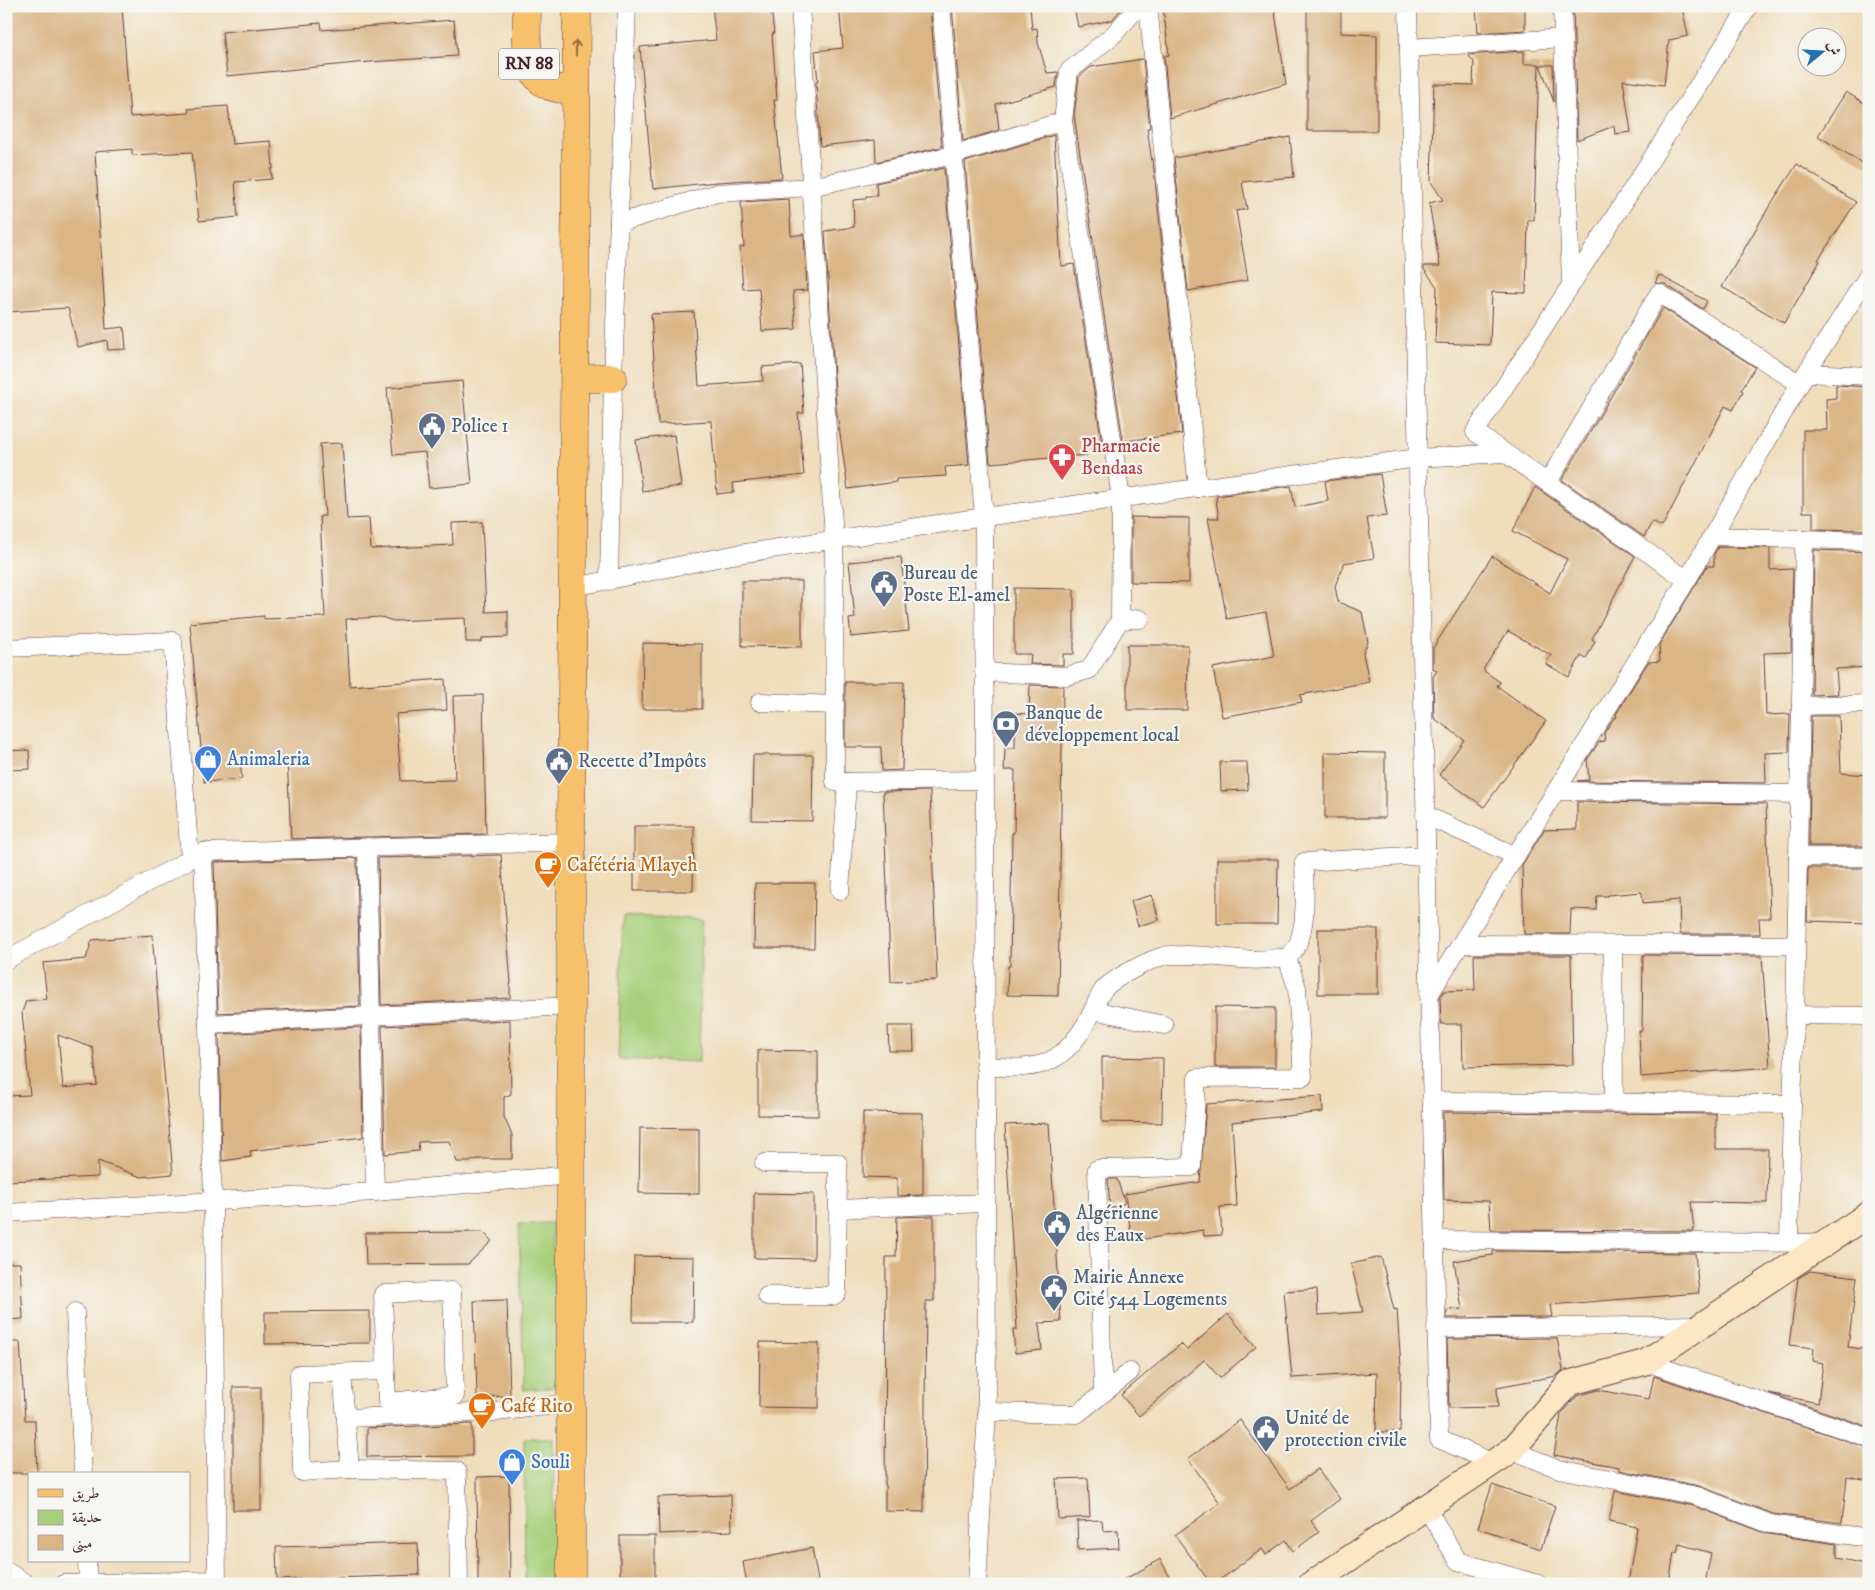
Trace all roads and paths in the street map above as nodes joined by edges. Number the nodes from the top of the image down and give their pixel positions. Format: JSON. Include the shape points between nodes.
{"nodes":[{"id":1,"x":527,"y":6,"type":"edge"},
{"id":2,"x":577,"y":6,"type":"edge"},
{"id":3,"x":627,"y":6,"type":"edge"},
{"id":4,"x":800,"y":6,"type":"edge"},
{"id":5,"x":941,"y":6,"type":"edge"},
{"id":6,"x":1139,"y":6,"type":"edge"},
{"id":7,"x":1148,"y":6,"type":"edge"},
{"id":8,"x":1408,"y":6,"type":"edge"},
{"id":9,"x":1562,"y":6,"type":"edge"},
{"id":10,"x":1749,"y":6,"type":"edge"},
{"id":11,"x":1563,"y":38,"type":"junction"},
{"id":12,"x":1409,"y":48,"type":"junction"},
{"id":13,"x":576,"y":89,"type":"junction"},
{"id":14,"x":1064,"y":121,"type":"junction"},
{"id":15,"x":953,"y":155,"type":"junction"},
{"id":16,"x":811,"y":187,"type":"junction"},
{"id":17,"x":619,"y":223,"type":"junction"},
{"id":18,"x":1869,"y":274,"type":"edge"},
{"id":19,"x":1570,"y":284,"type":"junction"},
{"id":20,"x":1869,"y":376,"type":"edge"},
{"id":21,"x":575,"y":378,"type":"junction"},
{"id":22,"x":613,"y":378,"type":"junction"},
{"id":23,"x":1803,"y":379,"type":"junction"},
{"id":24,"x":1505,"y":452,"type":"junction"},
{"id":25,"x":1418,"y":458,"type":"junction"},
{"id":26,"x":1548,"y":482,"type":"junction"},
{"id":27,"x":1198,"y":488,"type":"junction"},
{"id":28,"x":1121,"y":498,"type":"junction"},
{"id":29,"x":984,"y":517,"type":"junction"},
{"id":30,"x":1714,"y":536,"type":"junction"},
{"id":31,"x":834,"y":539,"type":"junction"},
{"id":32,"x":1804,"y":540,"type":"junction"},
{"id":33,"x":1869,"y":541,"type":"edge"},
{"id":34,"x":1687,"y":580,"type":"junction"},
{"id":35,"x":609,"y":581,"type":"junction"},
{"id":36,"x":574,"y":587,"type":"junction"},
{"id":37,"x":1140,"y":619,"type":"dead end"},
{"id":38,"x":1120,"y":620,"type":"junction"},
{"id":39,"x":6,"y":648,"type":"edge"},
{"id":40,"x":984,"y":672,"type":"junction"},
{"id":41,"x":760,"y":702,"type":"dead end"},
{"id":42,"x":1869,"y":704,"type":"edge"},
{"id":43,"x":836,"y":705,"type":"junction"},
{"id":44,"x":1801,"y":706,"type":"junction"},
{"id":45,"x":984,"y":780,"type":"junction"},
{"id":46,"x":847,"y":782,"type":"junction"},
{"id":47,"x":1556,"y":792,"type":"junction"},
{"id":48,"x":1799,"y":794,"type":"junction"},
{"id":49,"x":1425,"y":815,"type":"junction"},
{"id":50,"x":571,"y":842,"type":"junction"},
{"id":51,"x":367,"y":848,"type":"junction"},
{"id":52,"x":196,"y":855,"type":"junction"},
{"id":53,"x":1426,"y":855,"type":"junction"},
{"id":54,"x":1516,"y":856,"type":"junction"},
{"id":55,"x":1798,"y":857,"type":"junction"},
{"id":56,"x":1869,"y":857,"type":"edge"},
{"id":57,"x":840,"y":891,"type":"dead end"},
{"id":58,"x":1461,"y":944,"type":"junction"},
{"id":59,"x":1613,"y":945,"type":"junction"},
{"id":60,"x":1796,"y":945,"type":"junction"},
{"id":61,"x":1287,"y":957,"type":"junction"},
{"id":62,"x":6,"y":960,"type":"edge"},
{"id":63,"x":1429,"y":995,"type":"junction"},
{"id":64,"x":572,"y":1006,"type":"junction"},
{"id":65,"x":1093,"y":1010,"type":"junction"},
{"id":66,"x":1795,"y":1014,"type":"junction"},
{"id":67,"x":371,"y":1016,"type":"junction"},
{"id":68,"x":1869,"y":1016,"type":"edge"},
{"id":69,"x":208,"y":1024,"type":"junction"},
{"id":70,"x":1164,"y":1025,"type":"dead end"},
{"id":71,"x":985,"y":1066,"type":"junction"},
{"id":72,"x":1431,"y":1101,"type":"junction"},
{"id":73,"x":1614,"y":1102,"type":"junction"},
{"id":74,"x":1792,"y":1104,"type":"junction"},
{"id":75,"x":764,"y":1162,"type":"dead end"},
{"id":76,"x":572,"y":1175,"type":"junction"},
{"id":77,"x":375,"y":1192,"type":"junction"},
{"id":78,"x":213,"y":1201,"type":"junction"},
{"id":79,"x":986,"y":1203,"type":"junction"},
{"id":80,"x":838,"y":1209,"type":"junction"},
{"id":81,"x":6,"y":1213,"type":"edge"},
{"id":82,"x":1869,"y":1214,"type":"edge"},
{"id":83,"x":1434,"y":1240,"type":"junction"},
{"id":84,"x":1789,"y":1242,"type":"junction"},
{"id":85,"x":1826,"y":1243,"type":"junction"},
{"id":86,"x":767,"y":1296,"type":"dead end"},
{"id":87,"x":75,"y":1312,"type":"dead end"},
{"id":88,"x":1700,"y":1326,"type":"junction"},
{"id":89,"x":1436,"y":1329,"type":"junction"},
{"id":90,"x":1646,"y":1362,"type":"junction"},
{"id":91,"x":384,"y":1371,"type":"junction"},
{"id":92,"x":1130,"y":1372,"type":"dead end"},
{"id":93,"x":342,"y":1373,"type":"junction"},
{"id":94,"x":1103,"y":1393,"type":"junction"},
{"id":95,"x":571,"y":1403,"type":"junction"},
{"id":96,"x":986,"y":1412,"type":"junction"},
{"id":97,"x":346,"y":1418,"type":"junction"},
{"id":98,"x":1869,"y":1438,"type":"edge"},
{"id":99,"x":1502,"y":1457,"type":"junction"},
{"id":100,"x":350,"y":1470,"type":"junction"},
{"id":101,"x":82,"y":1472,"type":"edge"},
{"id":102,"x":1426,"y":1508,"type":"junction"},
{"id":103,"x":1869,"y":1538,"type":"edge"},
{"id":104,"x":86,"y":1562,"type":"edge"},
{"id":105,"x":6,"y":1571,"type":"edge"},
{"id":106,"x":217,"y":1582,"type":"edge"},
{"id":107,"x":88,"y":1583,"type":"edge"},
{"id":108,"x":27,"y":1584,"type":"edge"},
{"id":109,"x":63,"y":1584,"type":"edge"},
{"id":110,"x":459,"y":1584,"type":"edge"},
{"id":111,"x":570,"y":1584,"type":"edge"},
{"id":112,"x":977,"y":1584,"type":"edge"},
{"id":113,"x":1311,"y":1584,"type":"edge"},
{"id":114,"x":1538,"y":1584,"type":"edge"}],
"edges":[{"from":1,"to":13,"type":"main road","number":"RN 88","via":[[526,54],[532,70],[554,88]]},
{"from":13,"to":2,"type":"main road","one_way":true},
{"from":3,"to":17,"type":"street"},
{"from":4,"to":16,"type":"street"},
{"from":5,"to":15,"type":"street"},
{"from":6,"to":14,"type":"street","via":[[1113,35],[1069,71]]},
{"from":7,"to":27,"type":"street"},
{"from":8,"to":12,"type":"street"},
{"from":9,"to":11,"type":"street"},
{"from":10,"to":19,"type":"street"},
{"from":11,"to":12,"type":"street"},
{"from":11,"to":19,"type":"street"},
{"from":12,"to":25,"type":"street"},
{"from":13,"to":21,"type":"main road","number":"RN 88"},
{"from":14,"to":15,"type":"street"},
{"from":14,"to":28,"type":"street"},
{"from":15,"to":16,"type":"street"},
{"from":15,"to":29,"type":"street"},
{"from":16,"to":17,"type":"street","via":[[717,193]]},
{"from":16,"to":31,"type":"street"},
{"from":17,"to":22,"type":"street"},
{"from":18,"to":23,"type":"street"},
{"from":19,"to":24,"type":"street","via":[[1475,432]]},
{"from":20,"to":23,"type":"street"},
{"from":21,"to":22,"type":"main road"},
{"from":21,"to":36,"type":"main road","number":"RN 88"},
{"from":22,"to":35,"type":"street"},
{"from":23,"to":26,"type":"street","via":[[1659,293]]},
{"from":23,"to":30,"type":"street"},
{"from":24,"to":25,"type":"street"},
{"from":24,"to":26,"type":"street"},
{"from":25,"to":27,"type":"street"},
{"from":25,"to":49,"type":"street"},
{"from":26,"to":34,"type":"street"},
{"from":27,"to":28,"type":"street"},
{"from":28,"to":29,"type":"street"},
{"from":28,"to":38,"type":"street"},
{"from":29,"to":31,"type":"street"},
{"from":29,"to":40,"type":"street"},
{"from":30,"to":32,"type":"street"},
{"from":30,"to":34,"type":"street"},
{"from":31,"to":35,"type":"street","via":[[732,555]]},
{"from":31,"to":43,"type":"street"},
{"from":32,"to":33,"type":"street"},
{"from":32,"to":44,"type":"street"},
{"from":34,"to":47,"type":"street"},
{"from":35,"to":36,"type":"street"},
{"from":36,"to":50,"type":"main road","number":"RN 88"},
{"from":37,"to":38,"type":"street"},
{"from":38,"to":40,"type":"street","via":[[1089,670],[1066,676]]},
{"from":39,"to":52,"type":"street","via":[[173,641]]},
{"from":40,"to":45,"type":"street"},
{"from":41,"to":43,"type":"street"},
{"from":42,"to":44,"type":"street"},
{"from":43,"to":46,"type":"street","via":[[836,782]]},
{"from":44,"to":48,"type":"street"},
{"from":45,"to":46,"type":"street"},
{"from":45,"to":71,"type":"street"},
{"from":46,"to":57,"type":"street"},
{"from":47,"to":48,"type":"street"},
{"from":47,"to":54,"type":"street"},
{"from":48,"to":55,"type":"street"},
{"from":49,"to":53,"type":"street"},
{"from":49,"to":54,"type":"street"},
{"from":50,"to":51,"type":"street"},
{"from":50,"to":64,"type":"main road","number":"RN 88"},
{"from":51,"to":52,"type":"street"},
{"from":51,"to":67,"type":"street"},
{"from":52,"to":62,"type":"street"},
{"from":52,"to":69,"type":"street"},
{"from":53,"to":61,"type":"street","via":[[1304,862],[1304,919],[1298,945]]},
{"from":53,"to":63,"type":"street"},
{"from":54,"to":58,"type":"street"},
{"from":55,"to":56,"type":"street"},
{"from":55,"to":60,"type":"street"},
{"from":58,"to":59,"type":"street"},
{"from":58,"to":63,"type":"street"},
{"from":59,"to":60,"type":"street"},
{"from":59,"to":73,"type":"street"},
{"from":60,"to":66,"type":"street"},
{"from":61,"to":65,"type":"street","via":[[1268,960],[1164,956],[1134,969],[1104,988]]},
{"from":61,"to":94,"type":"street","via":[[1297,988],[1303,1077],[1197,1078],[1192,1167],[1097,1169]]},
{"from":63,"to":72,"type":"street"},
{"from":64,"to":67,"type":"street"},
{"from":64,"to":76,"type":"main road","number":"RN 88"},
{"from":65,"to":70,"type":"street"},
{"from":65,"to":71,"type":"street","via":[[1074,1042],[1061,1056],[1042,1065],[1014,1068]]},
{"from":66,"to":68,"type":"street"},
{"from":66,"to":74,"type":"street"},
{"from":67,"to":69,"type":"street"},
{"from":67,"to":77,"type":"street"},
{"from":69,"to":78,"type":"street"},
{"from":71,"to":79,"type":"street"},
{"from":72,"to":73,"type":"street"},
{"from":72,"to":83,"type":"street"},
{"from":73,"to":74,"type":"street"},
{"from":74,"to":84,"type":"street"},
{"from":75,"to":80,"type":"street","via":[[838,1163]]},
{"from":76,"to":77,"type":"street"},
{"from":76,"to":95,"type":"main road","number":"RN 88"},
{"from":77,"to":78,"type":"street"},
{"from":78,"to":81,"type":"street"},
{"from":78,"to":106,"type":"street"},
{"from":79,"to":80,"type":"street"},
{"from":79,"to":96,"type":"street"},
{"from":80,"to":86,"type":"street","via":[[836,1294]]},
{"from":82,"to":85,"type":"main road"},
{"from":83,"to":84,"type":"street"},
{"from":83,"to":89,"type":"street"},
{"from":84,"to":85,"type":"street"},
{"from":85,"to":88,"type":"main road"},
{"from":87,"to":101,"type":"street"},
{"from":88,"to":89,"type":"street"},
{"from":88,"to":90,"type":"main road"},
{"from":89,"to":99,"type":"street","via":[[1439,1439]]},
{"from":90,"to":98,"type":"street"},
{"from":90,"to":99,"type":"main road","via":[[1569,1383]]},
{"from":91,"to":91,"type":"street","via":[[387,1402],[455,1396],[452,1291],[383,1294]]},
{"from":91,"to":93,"type":"street"},
{"from":92,"to":94,"type":"street"},
{"from":93,"to":97,"type":"street"},
{"from":93,"to":100,"type":"street","via":[[299,1374],[302,1472]]},
{"from":94,"to":96,"type":"street","via":[[1077,1414]]},
{"from":95,"to":97,"type":"street","via":[[496,1412]]},
{"from":95,"to":111,"type":"main road","number":"RN 88"},
{"from":96,"to":112,"type":"street"},
{"from":97,"to":100,"type":"street"},
{"from":99,"to":102,"type":"main road"},
{"from":99,"to":103,"type":"street","via":[[1696,1496],[1770,1524]]},
{"from":100,"to":110,"type":"street","via":[[457,1471]]},
{"from":102,"to":113,"type":"main road"},
{"from":102,"to":114,"type":"street","via":[[1458,1560]]},
{"from":104,"to":107,"type":"street"},
{"from":105,"to":108,"type":"street"},
{"from":106,"to":107,"type":"street"},
{"from":107,"to":109,"type":"street"}]}
